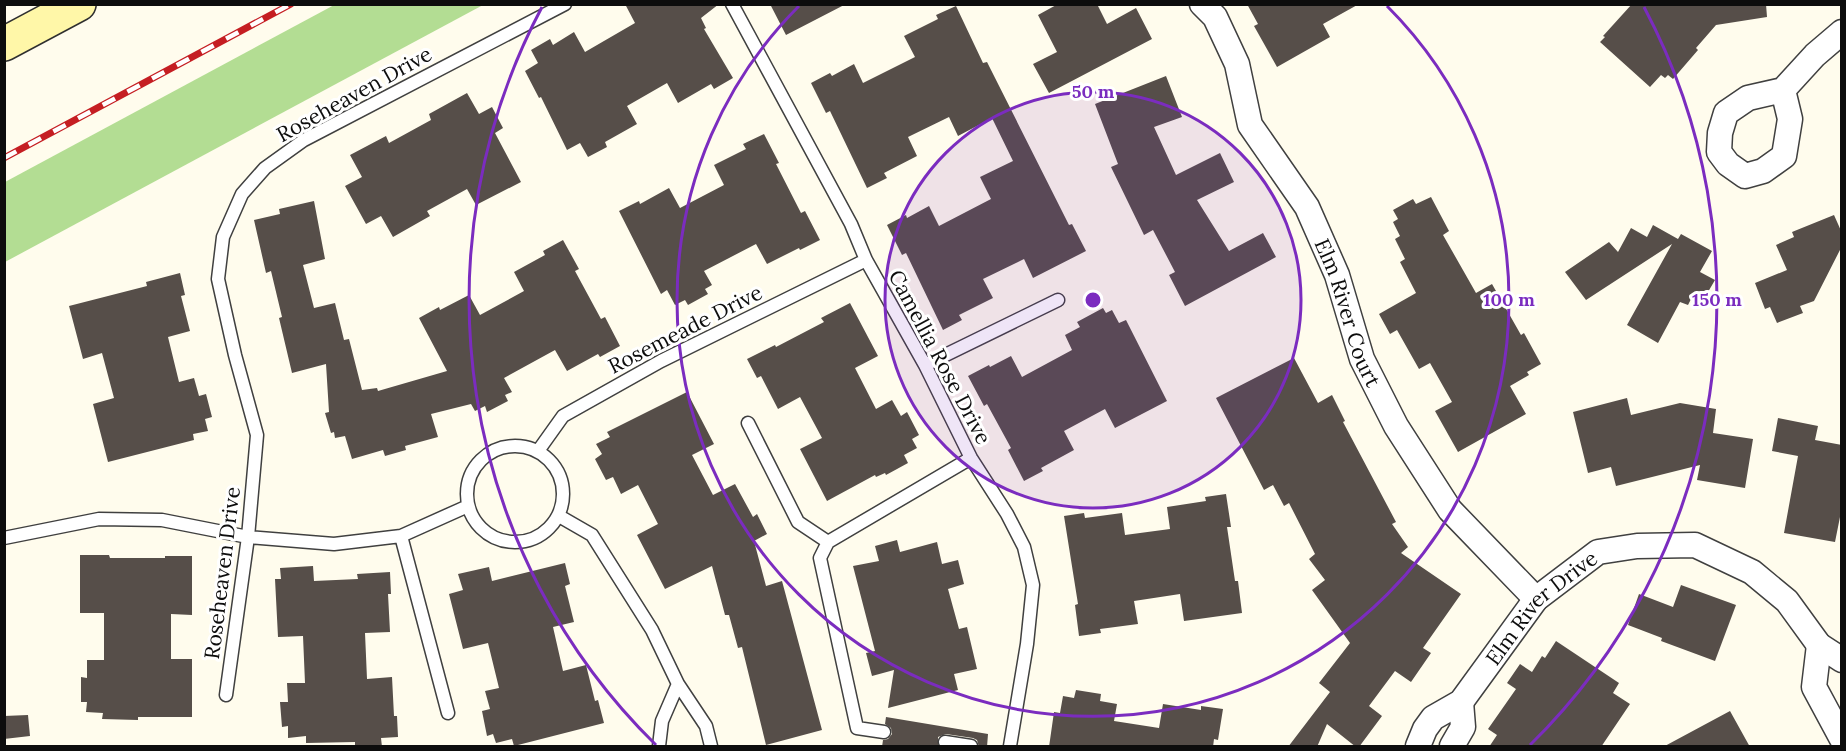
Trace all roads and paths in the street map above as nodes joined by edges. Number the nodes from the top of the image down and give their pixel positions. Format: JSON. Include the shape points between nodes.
{"nodes":[{"id":1,"x":79,"y":4,"type":"edge"},
{"id":2,"x":565,"y":4,"type":"edge"},
{"id":3,"x":732,"y":4,"type":"edge"},
{"id":4,"x":1202,"y":4,"type":"edge"},
{"id":5,"x":1842,"y":32,"type":"edge"},
{"id":6,"x":4,"y":44,"type":"edge"},
{"id":7,"x":1783,"y":90,"type":"dead end"},
{"id":8,"x":866,"y":260,"type":"junction"},
{"id":9,"x":1058,"y":300,"type":"dead end"},
{"id":10,"x":925,"y":364,"type":"junction"},
{"id":11,"x":748,"y":423,"type":"dead end"},
{"id":12,"x":538,"y":451,"type":"junction"},
{"id":13,"x":971,"y":458,"type":"junction"},
{"id":14,"x":468,"y":506,"type":"junction"},
{"id":15,"x":559,"y":516,"type":"junction"},
{"id":16,"x":401,"y":536,"type":"junction"},
{"id":17,"x":248,"y":537,"type":"junction"},
{"id":18,"x":4,"y":538,"type":"edge"},
{"id":19,"x":828,"y":542,"type":"junction"},
{"id":20,"x":1536,"y":599,"type":"junction"},
{"id":21,"x":1819,"y":645,"type":"junction"},
{"id":22,"x":1842,"y":660,"type":"edge"},
{"id":23,"x":678,"y":684,"type":"junction"},
{"id":24,"x":226,"y":695,"type":"dead end"},
{"id":25,"x":1461,"y":702,"type":"junction"},
{"id":26,"x":448,"y":713,"type":"dead end"},
{"id":27,"x":1838,"y":724,"type":"edge"},
{"id":28,"x":884,"y":732,"type":"dead end"},
{"id":29,"x":945,"y":742,"type":"dead end"},
{"id":30,"x":658,"y":747,"type":"edge"},
{"id":31,"x":711,"y":747,"type":"edge"},
{"id":32,"x":971,"y":747,"type":"edge"},
{"id":33,"x":1010,"y":747,"type":"edge"},
{"id":34,"x":1418,"y":747,"type":"edge"},
{"id":35,"x":1452,"y":747,"type":"edge"}],
"edges":[{"from":1,"to":6,"type":"main road"},
{"from":2,"to":17,"type":"lane","name":"Roseheaven Drive","via":[[304,140],[265,168],[242,194],[223,237],[218,279],[257,435]]},
{"from":3,"to":8,"type":"lane","name":"Camellia Rose Drive","via":[[851,224]]},
{"from":4,"to":20,"type":"street","name":"Elm River Court","via":[[1215,17],[1237,64],[1250,125],[1307,207],[1337,275],[1362,359],[1396,426],[1450,510]]},
{"from":5,"to":7,"type":"street"},
{"from":8,"to":10,"type":"lane","name":"Camellia Rose Drive"},
{"from":8,"to":12,"type":"lane","name":"Rosemeade Drive","via":[[662,360],[563,416]]},
{"from":9,"to":10,"type":"lane"},
{"from":10,"to":13,"type":"lane","name":"Camellia Rose Drive"},
{"from":11,"to":19,"type":"lane","via":[[798,522]]},
{"from":12,"to":14,"type":"lane","via":[[508,446],[482,459],[468,484]]},
{"from":12,"to":15,"type":"lane","via":[[559,472],[564,499]]},
{"from":13,"to":19,"type":"lane"},
{"from":13,"to":33,"type":"lane","name":"Camellia Rose Drive","via":[[1024,548],[1033,585]]},
{"from":14,"to":15,"type":"lane","via":[[479,526],[492,537],[509,542],[533,539],[548,530]]},
{"from":14,"to":16,"type":"lane"},
{"from":15,"to":23,"type":"lane","via":[[592,535],[652,630]]},
{"from":16,"to":17,"type":"lane","via":[[334,544]]},
{"from":16,"to":26,"type":"lane"},
{"from":17,"to":18,"type":"lane","via":[[162,520],[99,519]]},
{"from":17,"to":24,"type":"lane","name":"Roseheaven Drive"},
{"from":19,"to":28,"type":"lane","via":[[820,558],[857,728]]},
{"from":20,"to":21,"type":"street","name":"Elm River Drive","via":[[1598,552],[1637,546],[1695,545],[1752,572],[1787,601]]},
{"from":20,"to":25,"type":"street","name":"Elm River Drive"},
{"from":21,"to":22,"type":"street","name":"Elm River Drive"},
{"from":21,"to":27,"type":"street","via":[[1814,687]]},
{"from":23,"to":30,"type":"lane","via":[[662,721]]},
{"from":23,"to":31,"type":"lane","via":[[706,726]]},
{"from":25,"to":34,"type":"street","name":"Elm River Drive","via":[[1433,718]]},
{"from":25,"to":35,"type":"street","via":[[1463,727]]},
{"from":29,"to":32,"type":"lane"}]}
